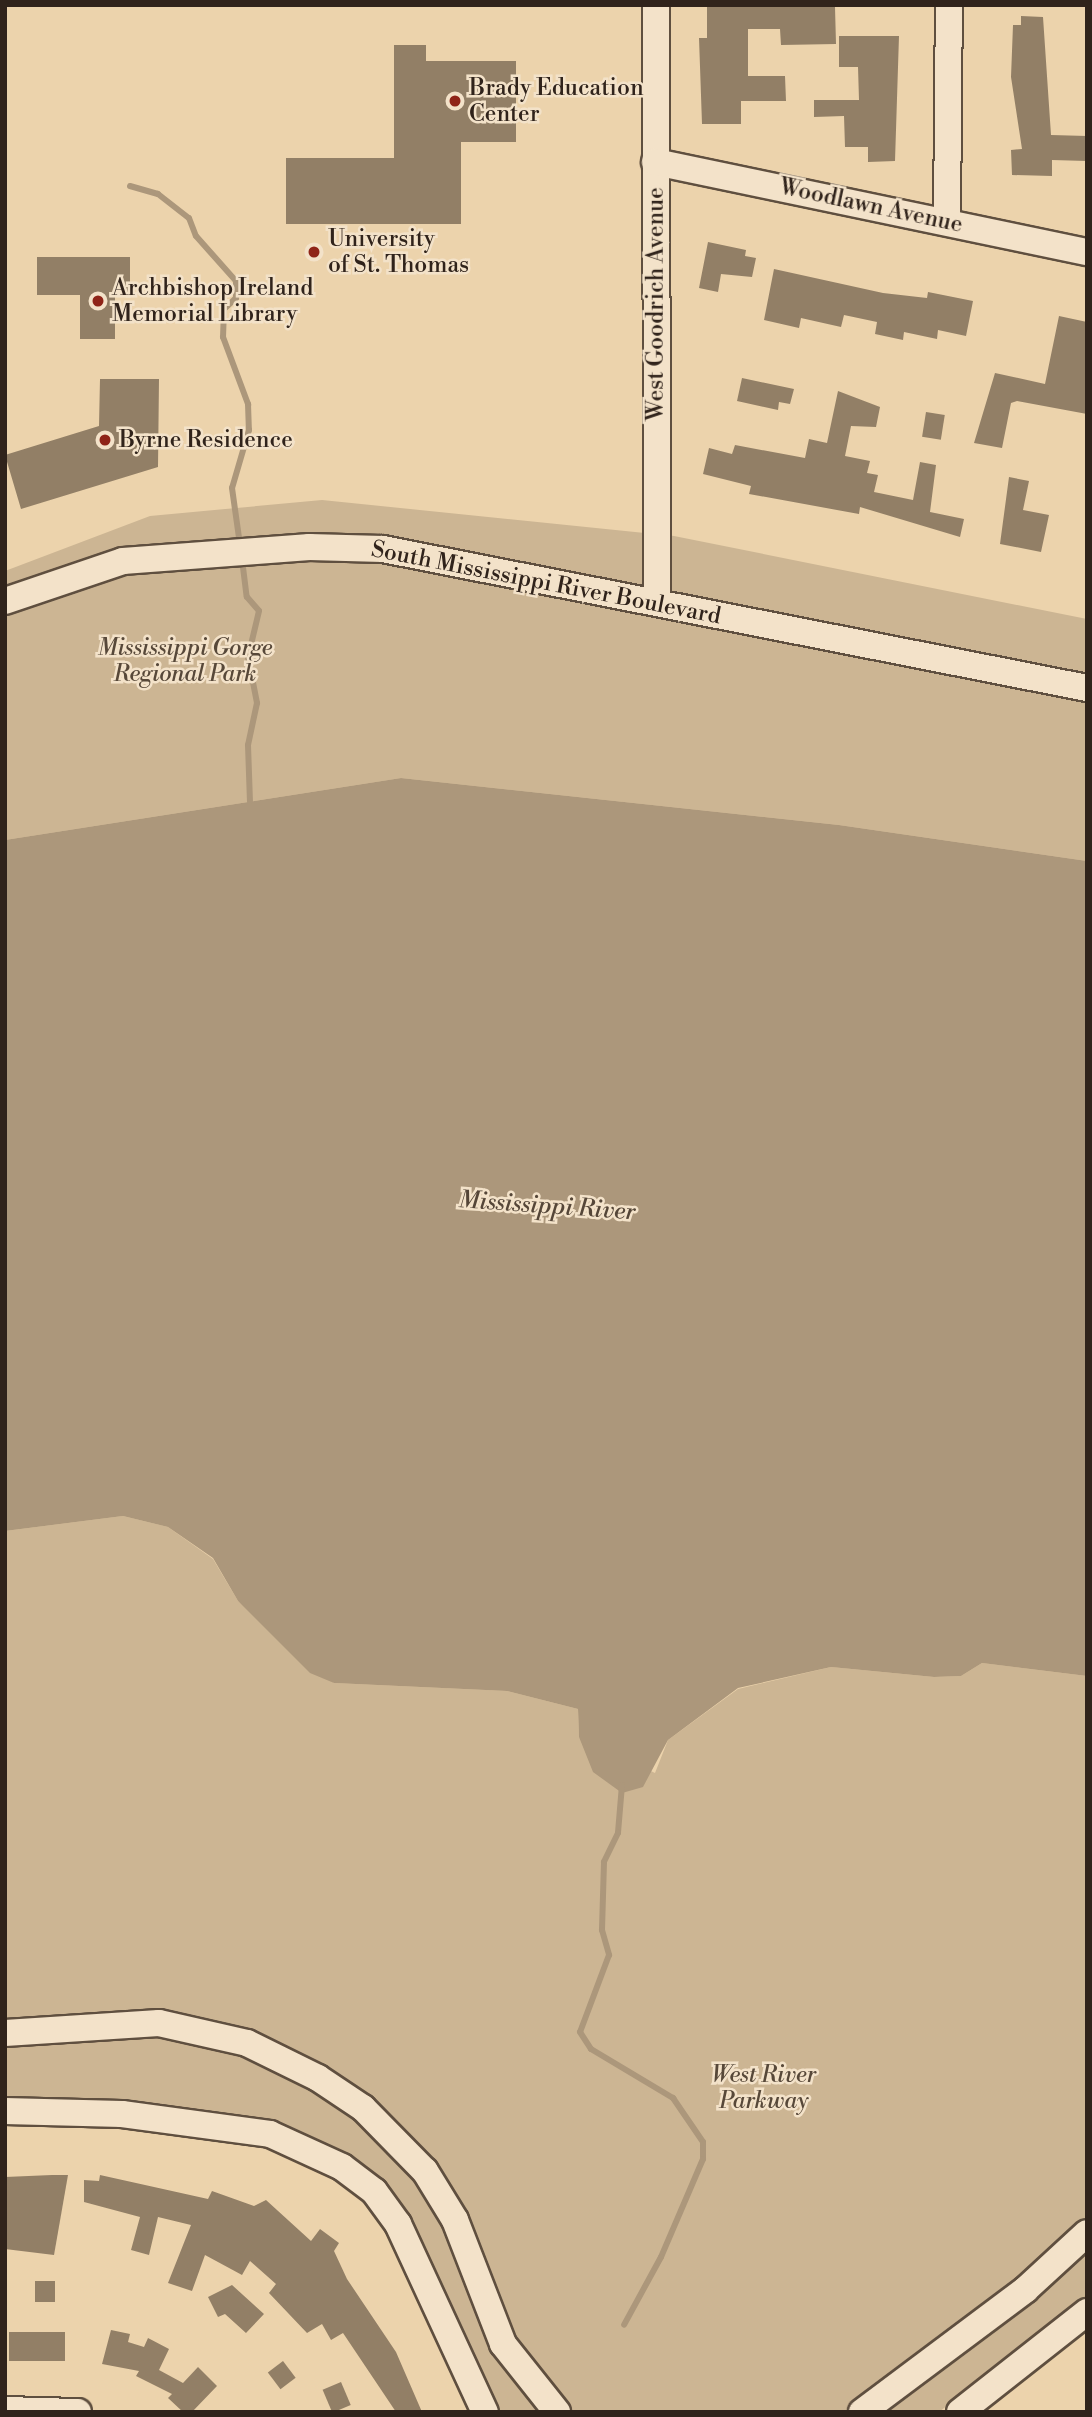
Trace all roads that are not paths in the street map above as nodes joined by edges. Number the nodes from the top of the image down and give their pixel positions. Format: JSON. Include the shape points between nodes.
{"nodes":[{"id":1,"x":656,"y":5,"type":"edge"},
{"id":2,"x":949,"y":5,"type":"edge"},
{"id":3,"x":655,"y":162,"type":"junction"},
{"id":4,"x":947,"y":222,"type":"junction"},
{"id":5,"x":1087,"y":252,"type":"edge"},
{"id":6,"x":5,"y":601,"type":"edge"},
{"id":7,"x":657,"y":602,"type":"junction"},
{"id":8,"x":1087,"y":688,"type":"edge"},
{"id":9,"x":5,"y":2033,"type":"edge"},
{"id":10,"x":5,"y":2111,"type":"edge"},
{"id":11,"x":1087,"y":2233,"type":"edge"},
{"id":12,"x":1087,"y":2312,"type":"edge"},
{"id":13,"x":5,"y":2410,"type":"edge"},
{"id":14,"x":78,"y":2412,"type":"edge"},
{"id":15,"x":485,"y":2412,"type":"edge"},
{"id":16,"x":557,"y":2412,"type":"edge"},
{"id":17,"x":862,"y":2412,"type":"edge"},
{"id":18,"x":960,"y":2412,"type":"edge"}],
"edges":[{"from":1,"to":3,"type":"street","name":"West Goodrich Avenue"},
{"from":2,"to":4,"type":"street"},
{"from":3,"to":4,"type":"street","name":"Woodlawn Avenue"},
{"from":3,"to":7,"type":"street","name":"West Goodrich Avenue"},
{"from":4,"to":5,"type":"street","name":"Woodlawn Avenue"},
{"from":6,"to":7,"type":"street","name":"South Mississippi River Boulevard","via":[[122,561],[309,547],[383,549]]},
{"from":7,"to":8,"type":"street","name":"South Mississippi River Boulevard"},
{"from":9,"to":16,"type":"street","via":[[159,2023],[247,2043],[318,2078],[363,2109],[425,2171],[455,2220],[503,2344]]},
{"from":10,"to":15,"type":"street","via":[[122,2114],[270,2134],[342,2166],[374,2191],[398,2224]]},
{"from":11,"to":17,"type":"street","via":[[1025,2290]]},
{"from":12,"to":18,"type":"street"},
{"from":13,"to":14,"type":"street"}]}
